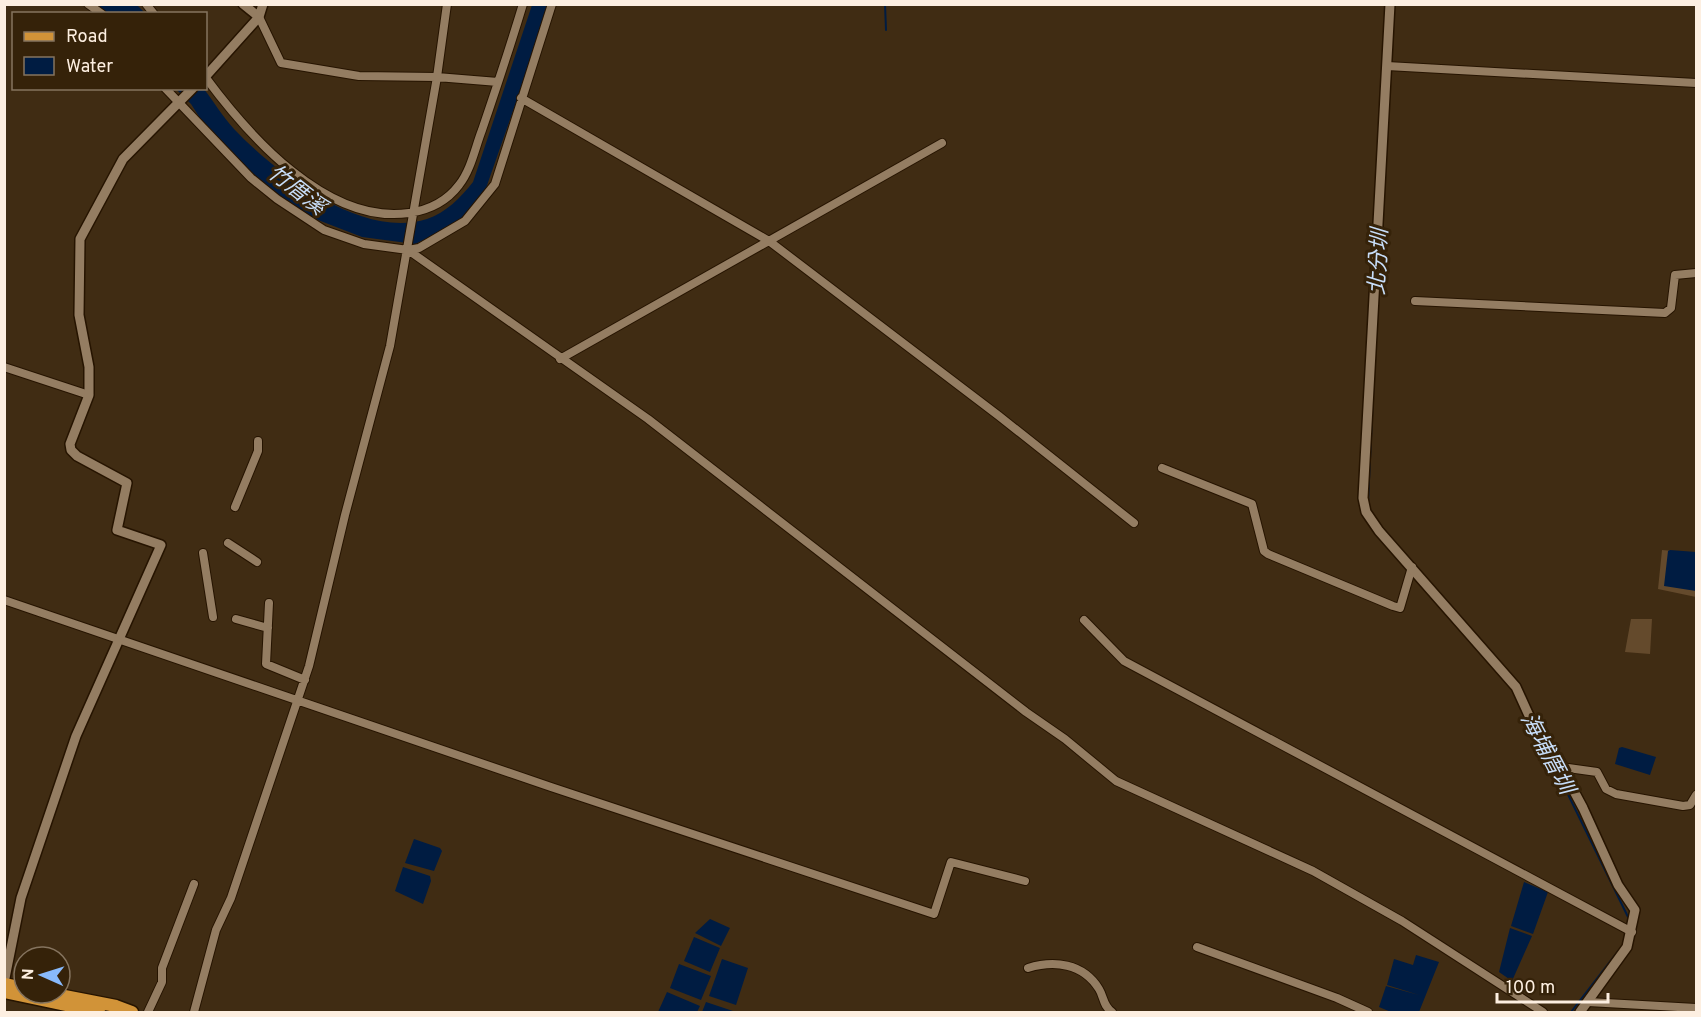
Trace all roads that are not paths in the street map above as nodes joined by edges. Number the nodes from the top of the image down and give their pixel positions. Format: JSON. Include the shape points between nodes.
{"nodes":[{"id":1,"x":243,"y":4,"type":"edge"},
{"id":2,"x":263,"y":4,"type":"edge"},
{"id":3,"x":447,"y":4,"type":"edge"},
{"id":4,"x":523,"y":4,"type":"edge"},
{"id":5,"x":552,"y":4,"type":"edge"},
{"id":6,"x":1390,"y":4,"type":"edge"},
{"id":7,"x":259,"y":17,"type":"junction"},
{"id":8,"x":1391,"y":66,"type":"junction"},
{"id":9,"x":207,"y":76,"type":"edge"},
{"id":10,"x":437,"y":76,"type":"junction"},
{"id":11,"x":207,"y":78,"type":"edge"},
{"id":12,"x":498,"y":82,"type":"junction"},
{"id":13,"x":1696,"y":84,"type":"edge"},
{"id":14,"x":167,"y":90,"type":"edge"},
{"id":15,"x":191,"y":90,"type":"edge"},
{"id":16,"x":521,"y":98,"type":"junction"},
{"id":17,"x":178,"y":102,"type":"junction"},
{"id":18,"x":942,"y":143,"type":"dead end"},
{"id":19,"x":414,"y":213,"type":"junction"},
{"id":20,"x":769,"y":242,"type":"junction"},
{"id":21,"x":408,"y":250,"type":"junction"},
{"id":22,"x":1696,"y":273,"type":"edge"},
{"id":23,"x":1415,"y":301,"type":"dead end"},
{"id":24,"x":560,"y":359,"type":"junction"},
{"id":25,"x":4,"y":367,"type":"edge"},
{"id":26,"x":89,"y":395,"type":"junction"},
{"id":27,"x":258,"y":441,"type":"dead end"},
{"id":28,"x":1162,"y":468,"type":"dead end"},
{"id":29,"x":235,"y":507,"type":"dead end"},
{"id":30,"x":1134,"y":523,"type":"dead end"},
{"id":31,"x":228,"y":543,"type":"dead end"},
{"id":32,"x":203,"y":554,"type":"dead end"},
{"id":33,"x":256,"y":562,"type":"dead end"},
{"id":34,"x":1412,"y":567,"type":"junction"},
{"id":35,"x":4,"y":600,"type":"edge"},
{"id":36,"x":269,"y":603,"type":"dead end"},
{"id":37,"x":213,"y":617,"type":"dead end"},
{"id":38,"x":236,"y":619,"type":"dead end"},
{"id":39,"x":1084,"y":620,"type":"dead end"},
{"id":40,"x":268,"y":628,"type":"junction"},
{"id":41,"x":121,"y":638,"type":"junction"},
{"id":42,"x":305,"y":680,"type":"junction"},
{"id":43,"x":299,"y":700,"type":"junction"},
{"id":44,"x":1561,"y":767,"type":"junction"},
{"id":45,"x":1696,"y":795,"type":"edge"},
{"id":46,"x":1025,"y":881,"type":"dead end"},
{"id":47,"x":194,"y":884,"type":"dead end"},
{"id":48,"x":1632,"y":932,"type":"junction"},
{"id":49,"x":1197,"y":947,"type":"dead end"},
{"id":50,"x":1028,"y":968,"type":"dead end"},
{"id":51,"x":4,"y":983,"type":"edge"},
{"id":52,"x":4,"y":992,"type":"edge"},
{"id":53,"x":72,"y":997,"type":"edge"},
{"id":54,"x":1588,"y":1002,"type":"junction"},
{"id":55,"x":1696,"y":1008,"type":"edge"},
{"id":56,"x":99,"y":1012,"type":"edge"},
{"id":57,"x":132,"y":1012,"type":"edge"},
{"id":58,"x":148,"y":1012,"type":"edge"},
{"id":59,"x":194,"y":1012,"type":"edge"},
{"id":60,"x":1112,"y":1012,"type":"edge"},
{"id":61,"x":1368,"y":1012,"type":"edge"},
{"id":62,"x":1543,"y":1012,"type":"edge"},
{"id":63,"x":1580,"y":1012,"type":"edge"}],
"edges":[{"from":1,"to":7,"type":"street"},
{"from":2,"to":7,"type":"street"},
{"from":3,"to":10,"type":"street"},
{"from":4,"to":12,"type":"street"},
{"from":5,"to":16,"type":"street"},
{"from":6,"to":8,"type":"street"},
{"from":7,"to":9,"type":"street"},
{"from":7,"to":10,"type":"street","via":[[281,63],[359,76]]},
{"from":8,"to":13,"type":"street"},
{"from":8,"to":34,"type":"street","via":[[1379,300],[1363,498],[1366,512]]},
{"from":10,"to":12,"type":"street"},
{"from":10,"to":19,"type":"street"},
{"from":11,"to":19,"type":"street","via":[[235,118],[284,165],[332,198],[392,216]]},
{"from":12,"to":19,"type":"street","via":[[464,179],[440,203]]},
{"from":14,"to":17,"type":"street"},
{"from":15,"to":17,"type":"street"},
{"from":16,"to":20,"type":"street"},
{"from":16,"to":21,"type":"street","via":[[495,184],[479,206],[465,221]]},
{"from":17,"to":21,"type":"street","via":[[251,178],[324,230],[364,244]]},
{"from":17,"to":26,"type":"street","via":[[123,159],[80,239],[79,315],[89,367]]},
{"from":18,"to":20,"type":"street"},
{"from":19,"to":21,"type":"street"},
{"from":20,"to":24,"type":"street"},
{"from":20,"to":30,"type":"street"},
{"from":21,"to":24,"type":"street"},
{"from":21,"to":42,"type":"street","via":[[390,346]]},
{"from":22,"to":23,"type":"street","via":[[1675,275],[1671,308],[1665,313]]},
{"from":24,"to":62,"type":"street","via":[[648,419],[1065,739],[1102,772],[1331,881],[1402,921]]},
{"from":25,"to":26,"type":"street"},
{"from":26,"to":41,"type":"street","via":[[71,450],[127,483],[117,530],[161,545]]},
{"from":27,"to":29,"type":"street","via":[[258,451]]},
{"from":28,"to":34,"type":"street","via":[[1252,504],[1264,551],[1269,554],[1393,606],[1400,608]]},
{"from":31,"to":33,"type":"street"},
{"from":32,"to":37,"type":"street"},
{"from":34,"to":44,"type":"street","via":[[1506,672]]},
{"from":35,"to":41,"type":"street"},
{"from":36,"to":40,"type":"street"},
{"from":38,"to":40,"type":"street"},
{"from":39,"to":48,"type":"street","via":[[1124,661]]},
{"from":40,"to":42,"type":"street","via":[[266,664]]},
{"from":41,"to":43,"type":"street"},
{"from":41,"to":51,"type":"street","via":[[90,702],[21,898]]},
{"from":42,"to":43,"type":"street"},
{"from":43,"to":46,"type":"street","via":[[934,914],[951,862]]},
{"from":43,"to":59,"type":"street","via":[[231,898],[216,930]]},
{"from":44,"to":45,"type":"street","via":[[1597,772],[1606,789],[1616,794],[1683,806],[1690,805]]},
{"from":44,"to":48,"type":"street","via":[[1618,885],[1635,910]]},
{"from":47,"to":58,"type":"street","via":[[162,968],[162,982]]},
{"from":48,"to":54,"type":"street","via":[[1627,947]]},
{"from":49,"to":61,"type":"street"},
{"from":50,"to":60,"type":"street","via":[[1061,963],[1078,969],[1097,985],[1105,1008]]},
{"from":52,"to":56,"type":"main road"},
{"from":53,"to":57,"type":"main road"},
{"from":54,"to":55,"type":"street"},
{"from":54,"to":63,"type":"street"}]}
